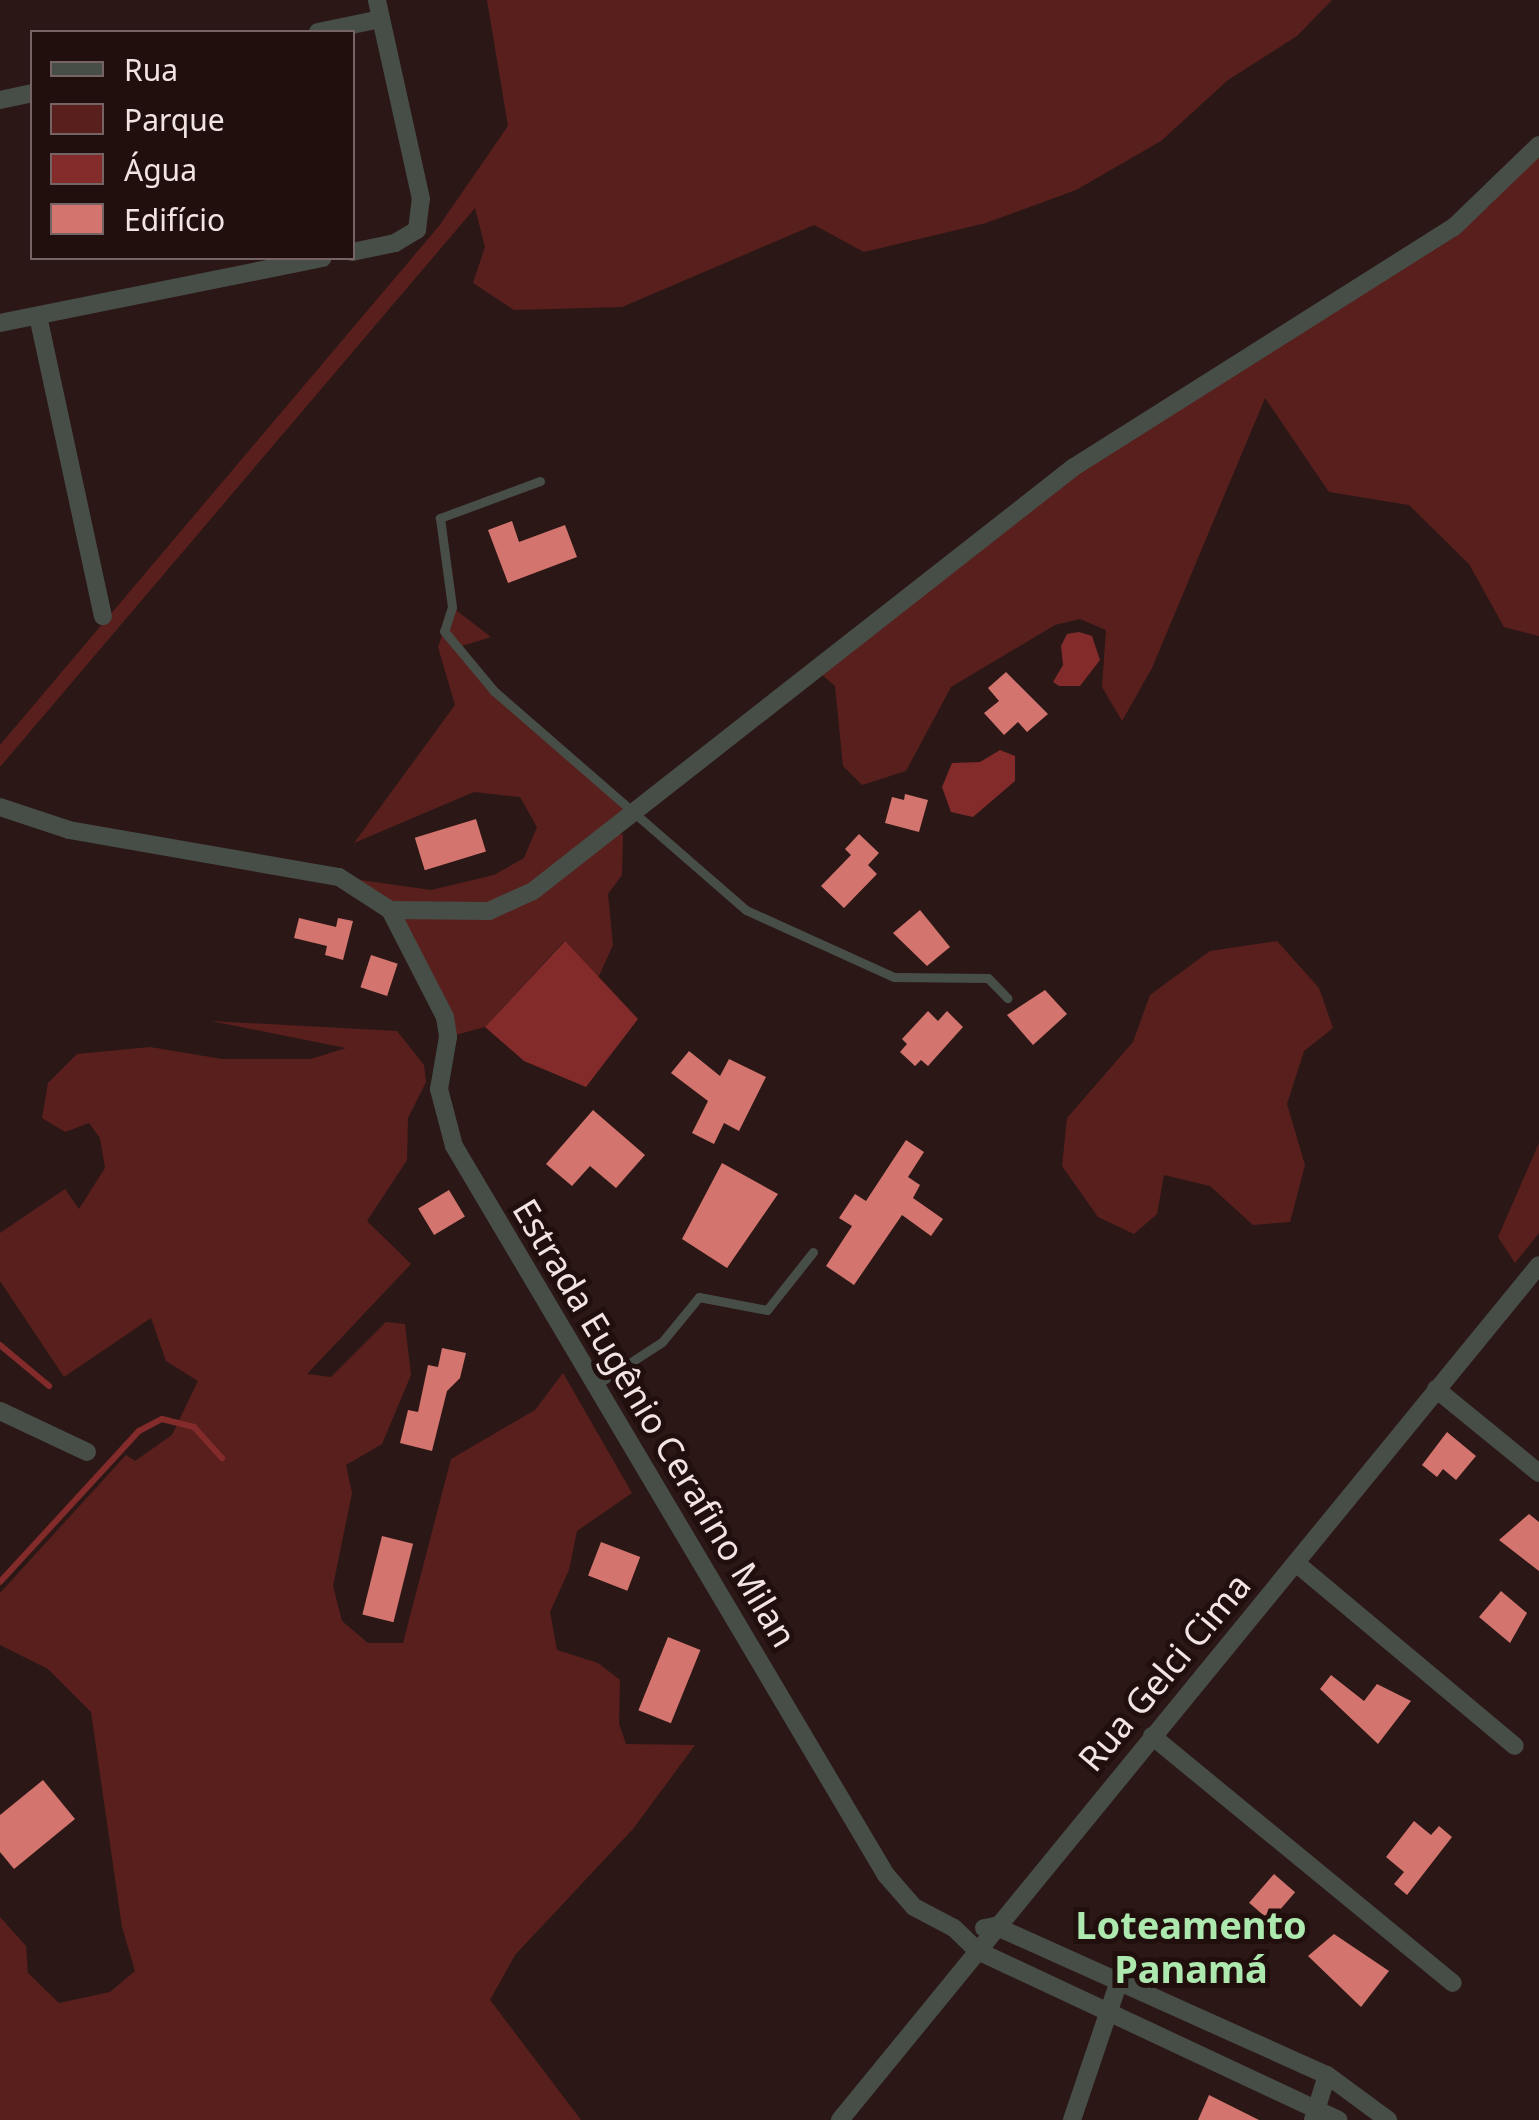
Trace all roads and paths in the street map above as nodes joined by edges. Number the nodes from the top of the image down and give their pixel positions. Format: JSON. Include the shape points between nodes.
{"nodes":[{"id":1,"x":379,"y":10,"type":"edge"},
{"id":2,"x":324,"y":30,"type":"edge"},
{"id":3,"x":30,"y":94,"type":"edge"},
{"id":4,"x":0,"y":100,"type":"edge"},
{"id":5,"x":1539,"y":145,"type":"edge"},
{"id":6,"x":355,"y":251,"type":"edge"},
{"id":7,"x":313,"y":260,"type":"edge"},
{"id":8,"x":38,"y":316,"type":"junction"},
{"id":9,"x":0,"y":324,"type":"edge"},
{"id":10,"x":540,"y":481,"type":"dead end"},
{"id":11,"x":102,"y":616,"type":"dead end"},
{"id":12,"x":0,"y":807,"type":"edge"},
{"id":13,"x":626,"y":812,"type":"junction"},
{"id":14,"x":390,"y":910,"type":"junction"},
{"id":15,"x":1007,"y":998,"type":"dead end"},
{"id":16,"x":813,"y":1252,"type":"dead end"},
{"id":17,"x":1539,"y":1266,"type":"edge"},
{"id":18,"x":594,"y":1387,"type":"junction"},
{"id":19,"x":1436,"y":1390,"type":"junction"},
{"id":20,"x":0,"y":1411,"type":"edge"},
{"id":21,"x":87,"y":1452,"type":"dead end"},
{"id":22,"x":1539,"y":1472,"type":"edge"},
{"id":23,"x":1296,"y":1563,"type":"junction"},
{"id":24,"x":1152,"y":1736,"type":"junction"},
{"id":25,"x":1515,"y":1746,"type":"dead end"},
{"id":26,"x":995,"y":1926,"type":"junction"},
{"id":27,"x":954,"y":1928,"type":"junction"},
{"id":28,"x":978,"y":1951,"type":"junction"},
{"id":29,"x":1119,"y":1980,"type":"junction"},
{"id":30,"x":1453,"y":1983,"type":"dead end"},
{"id":31,"x":1107,"y":2012,"type":"junction"},
{"id":32,"x":1327,"y":2075,"type":"junction"},
{"id":33,"x":1316,"y":2113,"type":"edge"},
{"id":34,"x":840,"y":2120,"type":"edge"},
{"id":35,"x":1072,"y":2120,"type":"edge"},
{"id":36,"x":1338,"y":2120,"type":"edge"},
{"id":37,"x":1388,"y":2120,"type":"edge"}],
"edges":[{"from":1,"to":2,"type":"street"},
{"from":1,"to":6,"type":"street","via":[[420,199],[416,230]]},
{"from":3,"to":4,"type":"street"},
{"from":5,"to":13,"type":"street","via":[[1454,227],[1074,467]]},
{"from":7,"to":8,"type":"street"},
{"from":8,"to":9,"type":"street"},
{"from":8,"to":11,"type":"street"},
{"from":10,"to":13,"type":"lane","via":[[440,518],[452,608],[444,631],[494,691]]},
{"from":12,"to":14,"type":"street","via":[[69,830],[339,876]]},
{"from":13,"to":14,"type":"street","via":[[533,891],[488,911]]},
{"from":13,"to":15,"type":"lane","via":[[746,910],[894,977],[988,978]]},
{"from":14,"to":18,"type":"street","name":"Estrada Eugênio Cerafino Milan","via":[[445,1017],[439,1089],[454,1146]]},
{"from":16,"to":18,"type":"lane","via":[[768,1310],[699,1296],[662,1342]]},
{"from":17,"to":19,"type":"street","name":"Rua Gelci Cima"},
{"from":18,"to":27,"type":"street","name":"Estrada Eugênio Cerafino Milan","via":[[886,1875],[914,1906]]},
{"from":19,"to":22,"type":"street"},
{"from":19,"to":23,"type":"street","name":"Rua Gelci Cima"},
{"from":20,"to":21,"type":"street"},
{"from":23,"to":24,"type":"street","name":"Rua Gelci Cima"},
{"from":23,"to":25,"type":"street"},
{"from":24,"to":26,"type":"street","name":"Rua Gelci Cima"},
{"from":24,"to":30,"type":"street"},
{"from":26,"to":27,"type":"street"},
{"from":26,"to":28,"type":"street","name":"Rua Gelci Cima"},
{"from":26,"to":29,"type":"street"},
{"from":27,"to":28,"type":"street","name":"Estrada Eugênio Cerafino Milan"},
{"from":28,"to":31,"type":"street","name":"Estrada Eugênio Cerafino Milan"},
{"from":28,"to":34,"type":"street","name":"Rua Gelci Cima"},
{"from":29,"to":31,"type":"street"},
{"from":29,"to":32,"type":"street"},
{"from":31,"to":33,"type":"street","name":"Estrada Eugênio Cerafino Milan"},
{"from":31,"to":35,"type":"street"},
{"from":32,"to":33,"type":"street"},
{"from":32,"to":37,"type":"street"},
{"from":33,"to":36,"type":"street","name":"Estrada Eugênio Cerafino Milan"}]}
